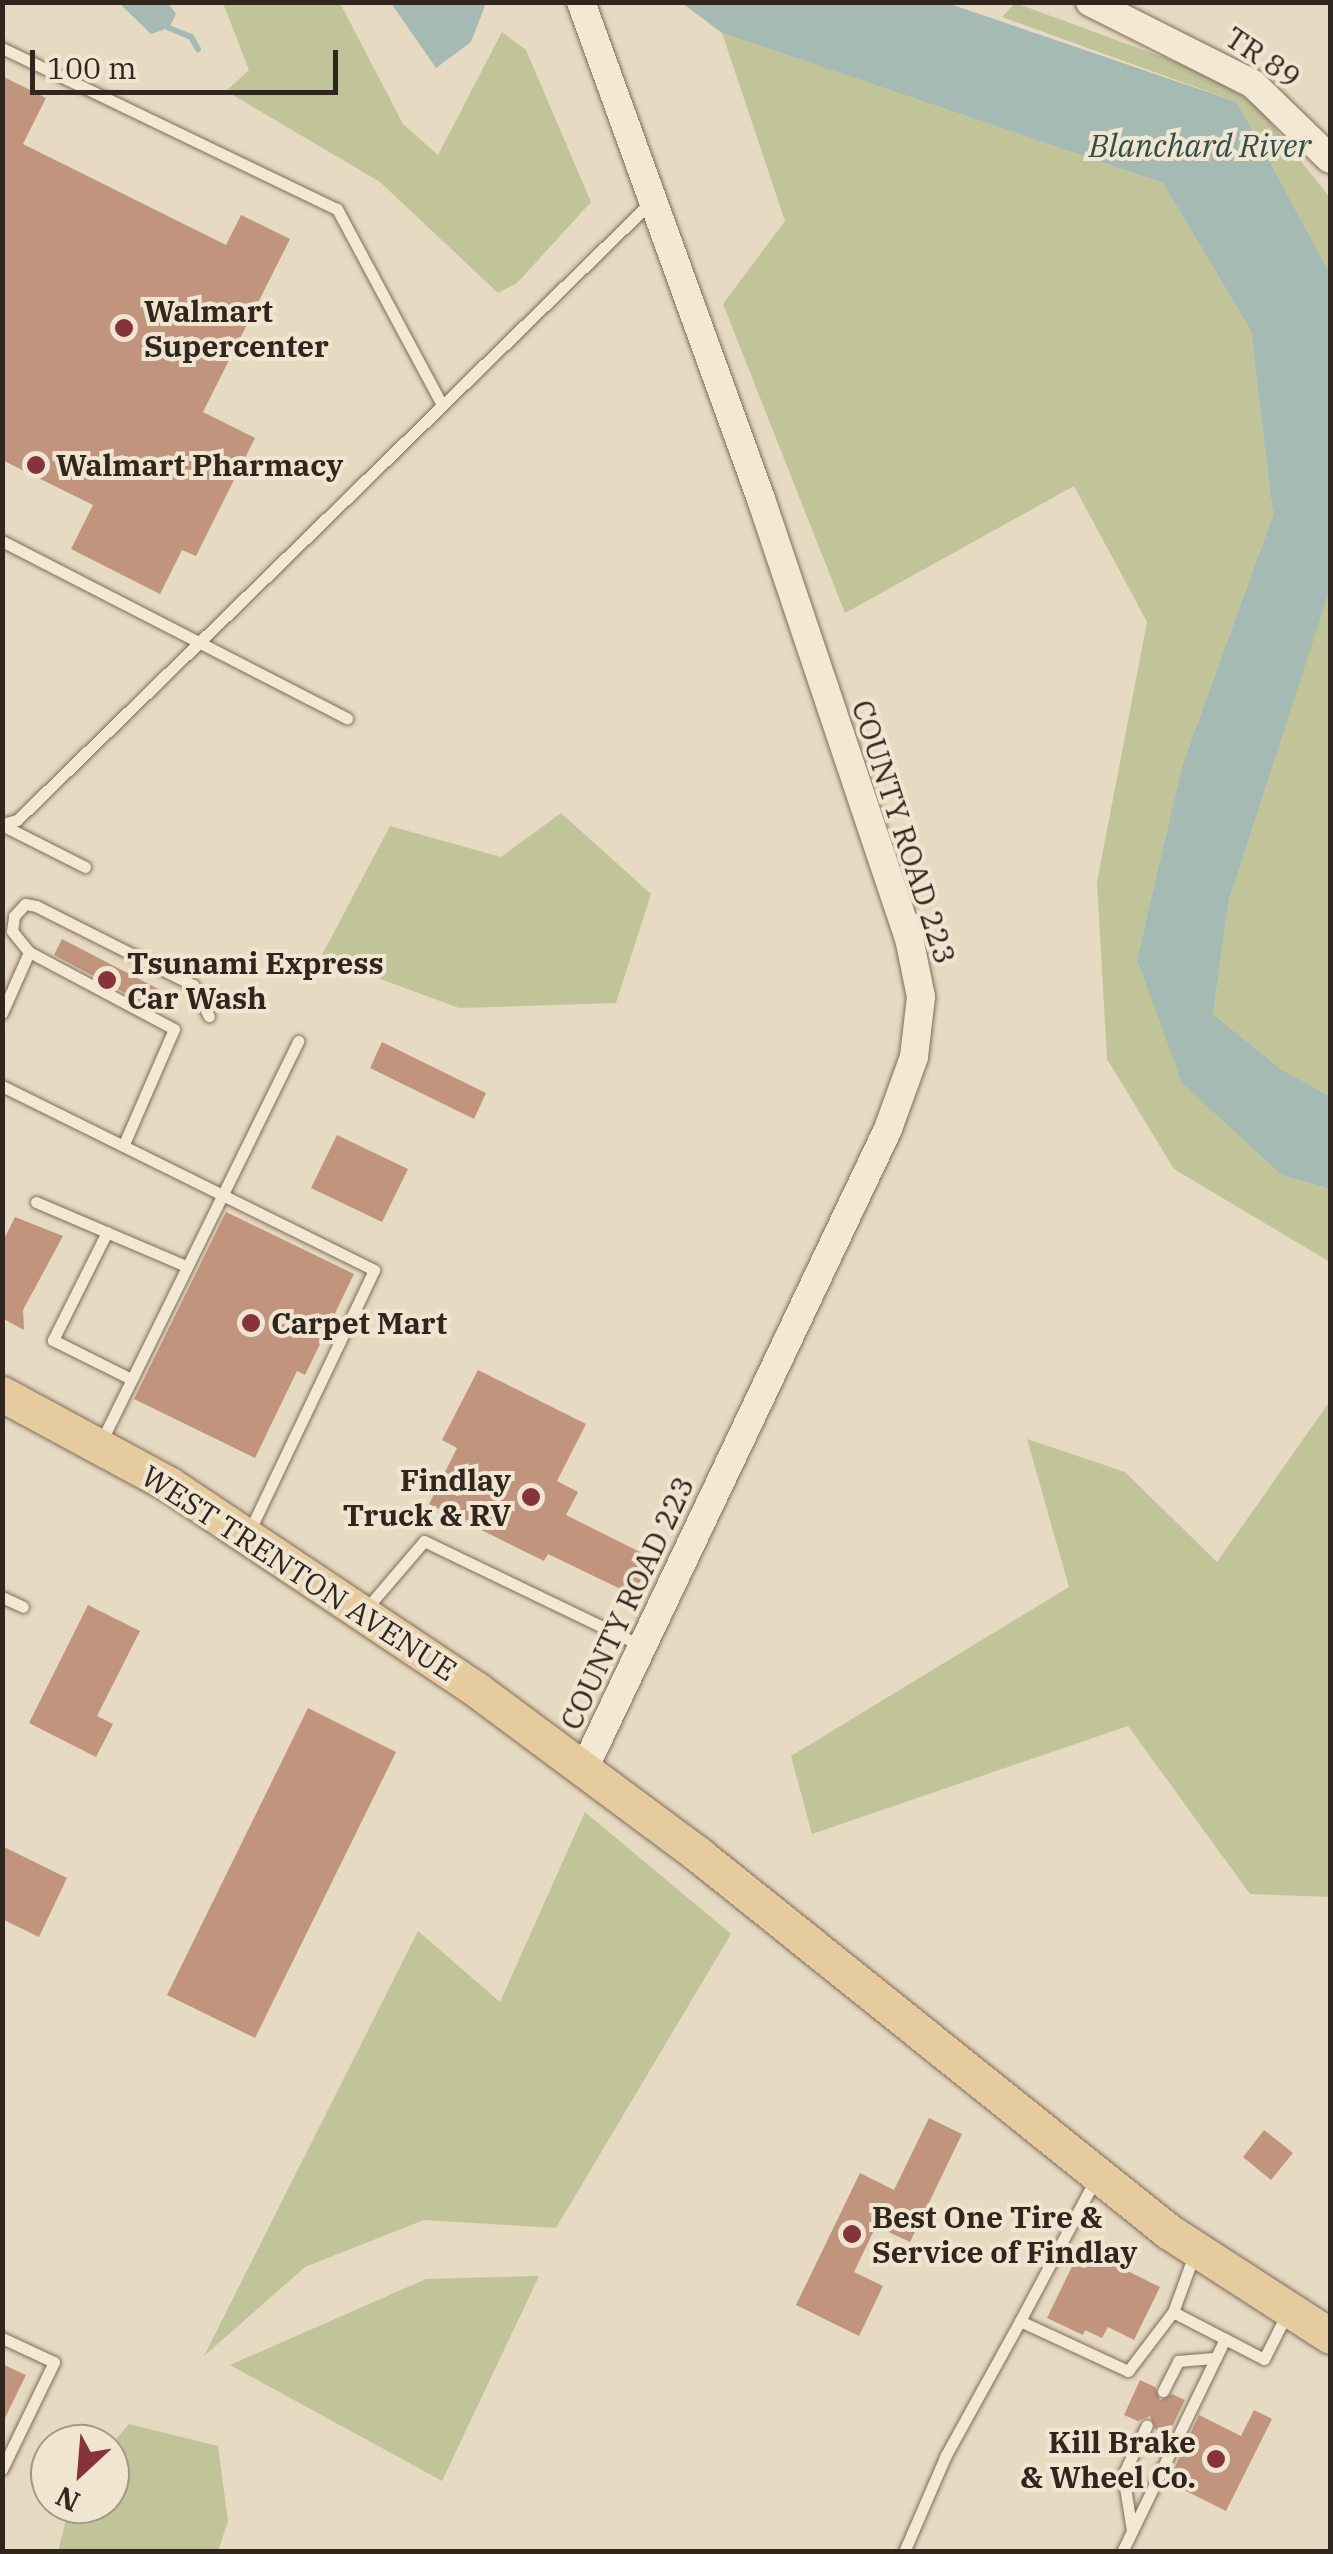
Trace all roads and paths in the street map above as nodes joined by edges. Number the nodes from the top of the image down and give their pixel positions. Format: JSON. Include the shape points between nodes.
{"nodes":[{"id":1,"x":581,"y":2,"type":"edge"},
{"id":2,"x":1090,"y":2,"type":"edge"},
{"id":3,"x":2,"y":48,"type":"edge"},
{"id":4,"x":1330,"y":159,"type":"edge"},
{"id":5,"x":656,"y":197,"type":"junction"},
{"id":6,"x":442,"y":405,"type":"junction"},
{"id":7,"x":2,"y":541,"type":"edge"},
{"id":8,"x":201,"y":641,"type":"junction"},
{"id":9,"x":347,"y":718,"type":"dead end"},
{"id":10,"x":2,"y":824,"type":"edge"},
{"id":11,"x":85,"y":867,"type":"dead end"},
{"id":12,"x":29,"y":952,"type":"junction"},
{"id":13,"x":4,"y":1009,"type":"edge"},
{"id":14,"x":209,"y":1016,"type":"dead end"},
{"id":15,"x":298,"y":1041,"type":"dead end"},
{"id":16,"x":2,"y":1086,"type":"edge"},
{"id":17,"x":124,"y":1144,"type":"junction"},
{"id":18,"x":223,"y":1191,"type":"junction"},
{"id":19,"x":36,"y":1202,"type":"dead end"},
{"id":20,"x":107,"y":1232,"type":"junction"},
{"id":21,"x":186,"y":1266,"type":"junction"},
{"id":22,"x":131,"y":1379,"type":"junction"},
{"id":23,"x":2,"y":1394,"type":"edge"},
{"id":24,"x":99,"y":1446,"type":"junction"},
{"id":25,"x":248,"y":1534,"type":"junction"},
{"id":26,"x":2,"y":1597,"type":"edge"},
{"id":27,"x":22,"y":1607,"type":"dead end"},
{"id":28,"x":364,"y":1611,"type":"junction"},
{"id":29,"x":642,"y":1646,"type":"junction"},
{"id":30,"x":584,"y":1770,"type":"junction"},
{"id":31,"x":1097,"y":2175,"type":"junction"},
{"id":32,"x":1196,"y":2250,"type":"junction"},
{"id":33,"x":1288,"y":2311,"type":"junction"},
{"id":34,"x":1173,"y":2312,"type":"junction"},
{"id":35,"x":1020,"y":2321,"type":"junction"},
{"id":36,"x":1330,"y":2336,"type":"edge"},
{"id":37,"x":2,"y":2338,"type":"edge"},
{"id":38,"x":1225,"y":2339,"type":"junction"},
{"id":39,"x":1216,"y":2358,"type":"junction"},
{"id":40,"x":1163,"y":2391,"type":"dead end"},
{"id":41,"x":1146,"y":2425,"type":"dead end"},
{"id":42,"x":2,"y":2469,"type":"edge"},
{"id":43,"x":1132,"y":2531,"type":"junction"},
{"id":44,"x":904,"y":2552,"type":"edge"},
{"id":45,"x":1122,"y":2552,"type":"edge"}],
"edges":[{"from":1,"to":5,"type":"street","name":"COUNTY ROAD 223"},
{"from":2,"to":4,"type":"street","name":"TR 89","via":[[1254,84]]},
{"from":3,"to":6,"type":"lane","via":[[337,209]]},
{"from":5,"to":6,"type":"lane"},
{"from":5,"to":29,"type":"street","name":"COUNTY ROAD 223","via":[[908,938],[920,997],[914,1057],[888,1128]]},
{"from":6,"to":8,"type":"lane"},
{"from":7,"to":8,"type":"lane"},
{"from":8,"to":9,"type":"lane"},
{"from":8,"to":10,"type":"lane","via":[[17,820]]},
{"from":10,"to":11,"type":"lane"},
{"from":12,"to":13,"type":"lane"},
{"from":12,"to":14,"type":"lane","via":[[12,931],[25,904],[193,985]]},
{"from":12,"to":17,"type":"lane","via":[[174,1028]]},
{"from":15,"to":18,"type":"lane"},
{"from":16,"to":17,"type":"lane"},
{"from":17,"to":18,"type":"lane"},
{"from":18,"to":21,"type":"lane"},
{"from":18,"to":25,"type":"lane","via":[[374,1270]]},
{"from":19,"to":20,"type":"lane"},
{"from":20,"to":21,"type":"lane"},
{"from":20,"to":22,"type":"lane","via":[[54,1340]]},
{"from":21,"to":22,"type":"lane"},
{"from":22,"to":24,"type":"lane"},
{"from":23,"to":24,"type":"main road","name":"WEST TRENTON AVENUE"},
{"from":24,"to":25,"type":"main road","name":"WEST TRENTON AVENUE"},
{"from":25,"to":28,"type":"main road","name":"WEST TRENTON AVENUE"},
{"from":26,"to":27,"type":"lane"},
{"from":28,"to":29,"type":"lane","via":[[424,1542]]},
{"from":28,"to":30,"type":"main road","name":"WEST TRENTON AVENUE"},
{"from":29,"to":30,"type":"street","name":"COUNTY ROAD 223"},
{"from":30,"to":31,"type":"main road","name":"WEST TRENTON AVENUE"},
{"from":31,"to":32,"type":"main road","name":"WEST TRENTON AVENUE"},
{"from":31,"to":35,"type":"lane"},
{"from":32,"to":33,"type":"main road","name":"WEST TRENTON AVENUE"},
{"from":32,"to":34,"type":"lane"},
{"from":33,"to":36,"type":"main road","name":"WEST TRENTON AVENUE"},
{"from":33,"to":38,"type":"lane","via":[[1264,2359]]},
{"from":34,"to":35,"type":"lane","via":[[1128,2372]]},
{"from":34,"to":38,"type":"lane"},
{"from":35,"to":44,"type":"lane","via":[[946,2455]]},
{"from":37,"to":42,"type":"lane","via":[[54,2362]]},
{"from":38,"to":39,"type":"lane"},
{"from":39,"to":40,"type":"lane","via":[[1178,2360]]},
{"from":39,"to":43,"type":"lane"},
{"from":41,"to":43,"type":"lane","via":[[1123,2475]]},
{"from":43,"to":45,"type":"lane"}]}
